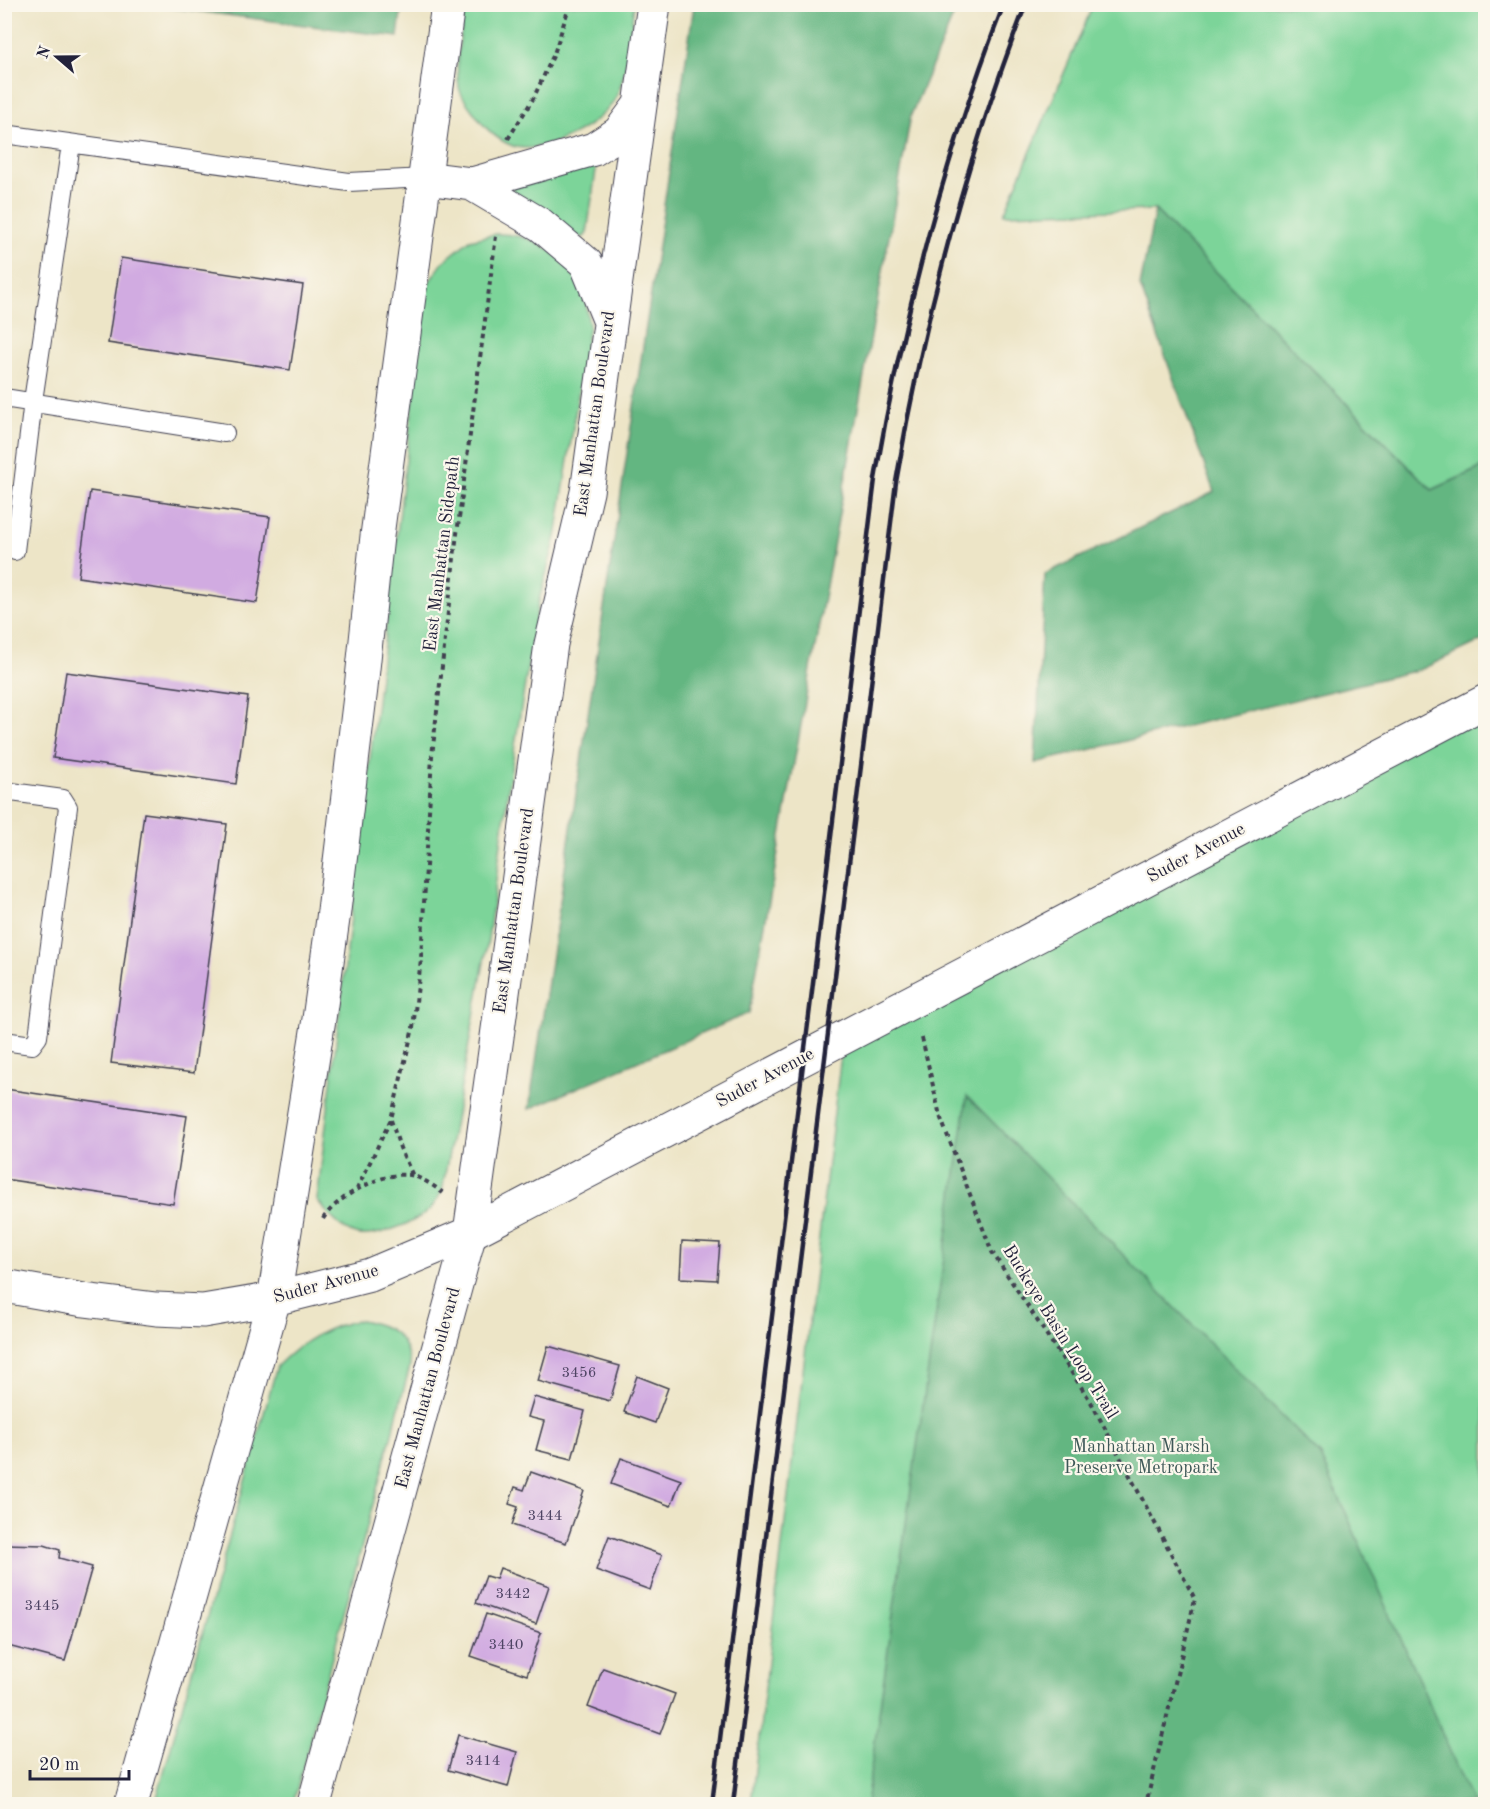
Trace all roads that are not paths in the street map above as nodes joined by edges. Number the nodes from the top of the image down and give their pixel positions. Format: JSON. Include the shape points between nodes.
{"nodes":[{"id":1,"x":448,"y":4,"type":"edge"},
{"id":2,"x":654,"y":4,"type":"edge"},
{"id":3,"x":640,"y":105,"type":"junction"},
{"id":4,"x":4,"y":134,"type":"edge"},
{"id":5,"x":71,"y":144,"type":"junction"},
{"id":6,"x":425,"y":178,"type":"junction"},
{"id":7,"x":502,"y":187,"type":"junction"},
{"id":8,"x":609,"y":320,"type":"junction"},
{"id":9,"x":4,"y":398,"type":"edge"},
{"id":10,"x":33,"y":401,"type":"junction"},
{"id":11,"x":225,"y":433,"type":"dead end"},
{"id":12,"x":15,"y":550,"type":"dead end"},
{"id":13,"x":1485,"y":701,"type":"edge"},
{"id":14,"x":4,"y":792,"type":"edge"},
{"id":15,"x":4,"y":1041,"type":"edge"},
{"id":16,"x":470,"y":1233,"type":"junction"},
{"id":17,"x":4,"y":1286,"type":"edge"},
{"id":18,"x":274,"y":1299,"type":"junction"},
{"id":19,"x":131,"y":1804,"type":"edge"},
{"id":20,"x":315,"y":1804,"type":"edge"}],
"edges":[{"from":1,"to":6,"type":"street"},
{"from":2,"to":3,"type":"street","name":"East Manhattan Boulevard"},
{"from":3,"to":7,"type":"street","via":[[619,133],[594,149]]},
{"from":3,"to":8,"type":"street","name":"East Manhattan Boulevard"},
{"from":4,"to":5,"type":"lane"},
{"from":5,"to":6,"type":"lane","via":[[349,182]]},
{"from":5,"to":10,"type":"lane"},
{"from":6,"to":7,"type":"street"},
{"from":6,"to":18,"type":"street","via":[[377,536],[333,919]]},
{"from":7,"to":8,"type":"street","via":[[586,263]]},
{"from":8,"to":16,"type":"street","name":"East Manhattan Boulevard","via":[[587,492],[551,645]]},
{"from":9,"to":10,"type":"lane"},
{"from":10,"to":11,"type":"lane"},
{"from":10,"to":12,"type":"lane"},
{"from":13,"to":16,"type":"street","name":"Suder Avenue"},
{"from":14,"to":15,"type":"lane","via":[[63,799],[68,807],[38,1036],[32,1045]]},
{"from":16,"to":18,"type":"street","name":"Suder Avenue","via":[[370,1275]]},
{"from":16,"to":20,"type":"street","name":"East Manhattan Boulevard"},
{"from":17,"to":18,"type":"street","name":"Suder Avenue","via":[[156,1309],[202,1311]]},
{"from":18,"to":19,"type":"street"}]}
